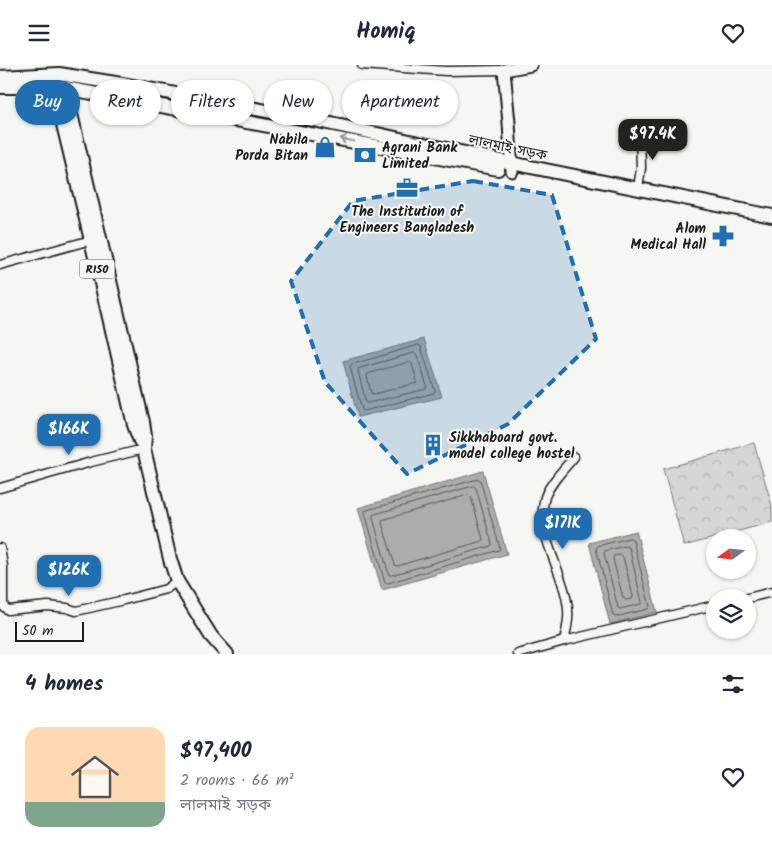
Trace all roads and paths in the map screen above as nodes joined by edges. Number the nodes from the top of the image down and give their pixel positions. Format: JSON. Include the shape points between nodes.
{"nodes":[{"id":1,"x":362,"y":65,"type":"edge"},
{"id":2,"x":531,"y":65,"type":"edge"},
{"id":3,"x":413,"y":67,"type":"edge"},
{"id":4,"x":52,"y":70,"type":"edge"},
{"id":5,"x":504,"y":70,"type":"junction"},
{"id":6,"x":0,"y":77,"type":"edge"},
{"id":7,"x":0,"y":87,"type":"edge"},
{"id":8,"x":15,"y":87,"type":"edge"},
{"id":9,"x":80,"y":91,"type":"edge"},
{"id":10,"x":264,"y":110,"type":"edge"},
{"id":11,"x":67,"y":125,"type":"edge"},
{"id":12,"x":68,"y":125,"type":"edge"},
{"id":13,"x":302,"y":125,"type":"edge"},
{"id":14,"x":332,"y":125,"type":"edge"},
{"id":15,"x":301,"y":132,"type":"junction"},
{"id":16,"x":640,"y":132,"type":"dead end"},
{"id":17,"x":511,"y":167,"type":"junction"},
{"id":18,"x":638,"y":189,"type":"junction"},
{"id":19,"x":772,"y":216,"type":"edge"},
{"id":20,"x":772,"y":225,"type":"edge"},
{"id":21,"x":91,"y":240,"type":"junction"},
{"id":22,"x":100,"y":256,"type":"junction"},
{"id":23,"x":0,"y":265,"type":"edge"},
{"id":24,"x":144,"y":449,"type":"junction"},
{"id":25,"x":574,"y":457,"type":"dead end"},
{"id":26,"x":0,"y":489,"type":"edge"},
{"id":27,"x":0,"y":548,"type":"edge"},
{"id":28,"x":177,"y":581,"type":"junction"},
{"id":29,"x":772,"y":592,"type":"edge"},
{"id":30,"x":756,"y":596,"type":"edge"},
{"id":31,"x":706,"y":607,"type":"edge"},
{"id":32,"x":564,"y":641,"type":"junction"},
{"id":33,"x":227,"y":654,"type":"edge"},
{"id":34,"x":518,"y":654,"type":"edge"}],
"edges":[{"from":1,"to":3,"type":"street"},
{"from":2,"to":5,"type":"street"},
{"from":3,"to":5,"type":"street","via":[[446,71]]},
{"from":4,"to":6,"type":"main road","name":"লালমাই সড়ক"},
{"from":4,"to":10,"type":"main road","name":"লালমাই সড়ক"},
{"from":5,"to":17,"type":"street"},
{"from":7,"to":8,"type":"main road","name":"লালমাই সড়ক"},
{"from":9,"to":15,"type":"main road","name":"লালমাই সড়ক"},
{"from":11,"to":21,"type":"main road","number":"R150"},
{"from":12,"to":22,"type":"main road","number":"R150"},
{"from":13,"to":15,"type":"main road"},
{"from":14,"to":17,"type":"main road","name":"লালমাই সড়ক"},
{"from":17,"to":15,"type":"main road","name":"লালমাই সড়ক","one_way":true},
{"from":16,"to":18,"type":"street"},
{"from":17,"to":18,"type":"main road","name":"লালমাই সড়ক"},
{"from":17,"to":20,"type":"main road","name":"লালমাই সড়ক"},
{"from":18,"to":19,"type":"main road","name":"লালমাই সড়ক"},
{"from":21,"to":22,"type":"main road","number":"R150"},
{"from":21,"to":23,"type":"street"},
{"from":22,"to":24,"type":"main road","number":"R150","via":[[145,435]]},
{"from":24,"to":26,"type":"street"},
{"from":24,"to":28,"type":"main road","number":"R150"},
{"from":25,"to":32,"type":"street","via":[[555,479],[544,500],[543,521],[547,540],[568,603]]},
{"from":27,"to":28,"type":"street","via":[[3,603],[8,610],[48,606],[76,611],[166,589]]},
{"from":28,"to":33,"type":"main road","number":"R150","via":[[211,636]]},
{"from":29,"to":30,"type":"street"},
{"from":31,"to":32,"type":"street"},
{"from":32,"to":34,"type":"street"}]}
